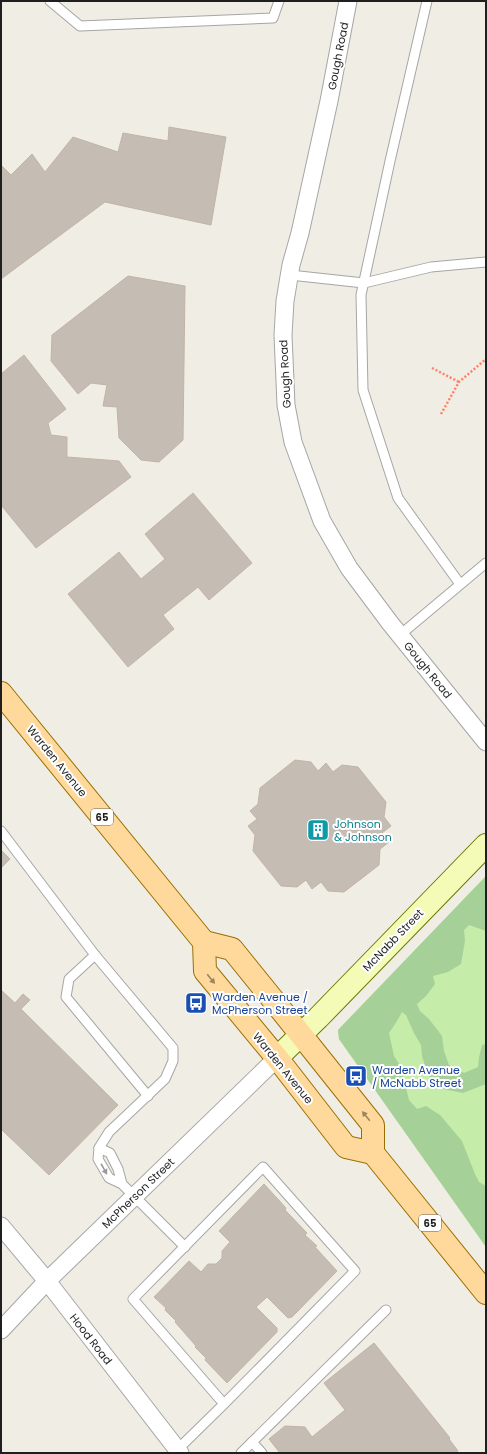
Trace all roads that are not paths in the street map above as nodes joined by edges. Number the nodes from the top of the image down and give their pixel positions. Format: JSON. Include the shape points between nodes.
{"nodes":[{"id":1,"x":50,"y":1,"type":"edge"},
{"id":2,"x":279,"y":1,"type":"edge"},
{"id":3,"x":348,"y":1,"type":"edge"},
{"id":4,"x":427,"y":1,"type":"edge"},
{"id":5,"x":486,"y":262,"type":"edge"},
{"id":6,"x":290,"y":275,"type":"junction"},
{"id":7,"x":364,"y":283,"type":"junction"},
{"id":8,"x":486,"y":563,"type":"edge"},
{"id":9,"x":460,"y":584,"type":"junction"},
{"id":10,"x":400,"y":635,"type":"junction"},
{"id":11,"x":1,"y":693,"type":"edge"},
{"id":12,"x":486,"y":742,"type":"edge"},
{"id":13,"x":1,"y":831,"type":"edge"},
{"id":14,"x":486,"y":845,"type":"edge"},
{"id":15,"x":204,"y":942,"type":"junction"},
{"id":16,"x":95,"y":954,"type":"junction"},
{"id":17,"x":300,"y":1036,"type":"junction"},
{"id":18,"x":277,"y":1058,"type":"junction"},
{"id":19,"x":148,"y":1096,"type":"junction"},
{"id":20,"x":99,"y":1148,"type":"junction"},
{"id":21,"x":373,"y":1153,"type":"junction"},
{"id":22,"x":122,"y":1184,"type":"junction"},
{"id":23,"x":134,"y":1196,"type":"junction"},
{"id":24,"x":1,"y":1226,"type":"edge"},
{"id":25,"x":185,"y":1247,"type":"junction"},
{"id":26,"x":47,"y":1281,"type":"junction"},
{"id":27,"x":486,"y":1293,"type":"edge"},
{"id":28,"x":386,"y":1310,"type":"dead end"},
{"id":29,"x":1,"y":1330,"type":"edge"},
{"id":30,"x":224,"y":1404,"type":"junction"},
{"id":31,"x":252,"y":1442,"type":"junction"},
{"id":32,"x":179,"y":1451,"type":"edge"},
{"id":33,"x":241,"y":1453,"type":"edge"},
{"id":34,"x":262,"y":1453,"type":"edge"}],
"edges":[{"from":1,"to":2,"type":"lane","via":[[80,26],[273,18]]},
{"from":3,"to":6,"type":"street","name":"Gough Road","via":[[329,101]]},
{"from":4,"to":7,"type":"lane"},
{"from":5,"to":7,"type":"lane","via":[[431,267]]},
{"from":6,"to":7,"type":"lane"},
{"from":6,"to":10,"type":"street","name":"Gough Road","via":[[283,335],[286,405],[293,442],[322,521],[348,568]]},
{"from":7,"to":9,"type":"lane","via":[[363,390],[398,498]]},
{"from":8,"to":9,"type":"lane"},
{"from":9,"to":10,"type":"lane"},
{"from":10,"to":12,"type":"street","name":"Gough Road"},
{"from":11,"to":15,"type":"main road","name":"Warden Avenue","number":"65"},
{"from":13,"to":16,"type":"lane"},
{"from":14,"to":17,"type":"street","name":"McNabb Street"},
{"from":15,"to":17,"type":"main road","via":[[232,949]]},
{"from":15,"to":18,"type":"main road","name":"Warden Avenue","one_way":true,"via":[[205,972]]},
{"from":16,"to":19,"type":"lane","via":[[173,1048],[173,1061],[165,1079]]},
{"from":16,"to":19,"type":"lane","via":[[69,979],[66,997]]},
{"from":17,"to":18,"type":"street","name":"McNabb Street"},
{"from":21,"to":17,"type":"main road","one_way":true,"via":[[373,1125]]},
{"from":18,"to":21,"type":"main road","name":"Warden Avenue","via":[[346,1147]]},
{"from":18,"to":23,"type":"street","name":"McPherson Street"},
{"from":19,"to":20,"type":"lane","via":[[109,1132]]},
{"from":20,"to":22,"type":"lane","via":[[110,1153]]},
{"from":20,"to":22,"type":"lane","one_way":true,"via":[[98,1159],[109,1178]]},
{"from":21,"to":27,"type":"main road","number":"65"},
{"from":22,"to":23,"type":"lane"},
{"from":23,"to":25,"type":"lane"},
{"from":23,"to":26,"type":"street","name":"McPherson Street"},
{"from":24,"to":26,"type":"street","name":"Hood Road"},
{"from":25,"to":30,"type":"lane","via":[[133,1299]]},
{"from":25,"to":30,"type":"lane","via":[[263,1167],[355,1271]]},
{"from":26,"to":29,"type":"street","name":"McPherson Street"},
{"from":26,"to":32,"type":"street","name":"Hood Road"},
{"from":28,"to":31,"type":"lane"},
{"from":30,"to":32,"type":"lane"},
{"from":31,"to":33,"type":"lane"},
{"from":31,"to":34,"type":"lane"}]}
